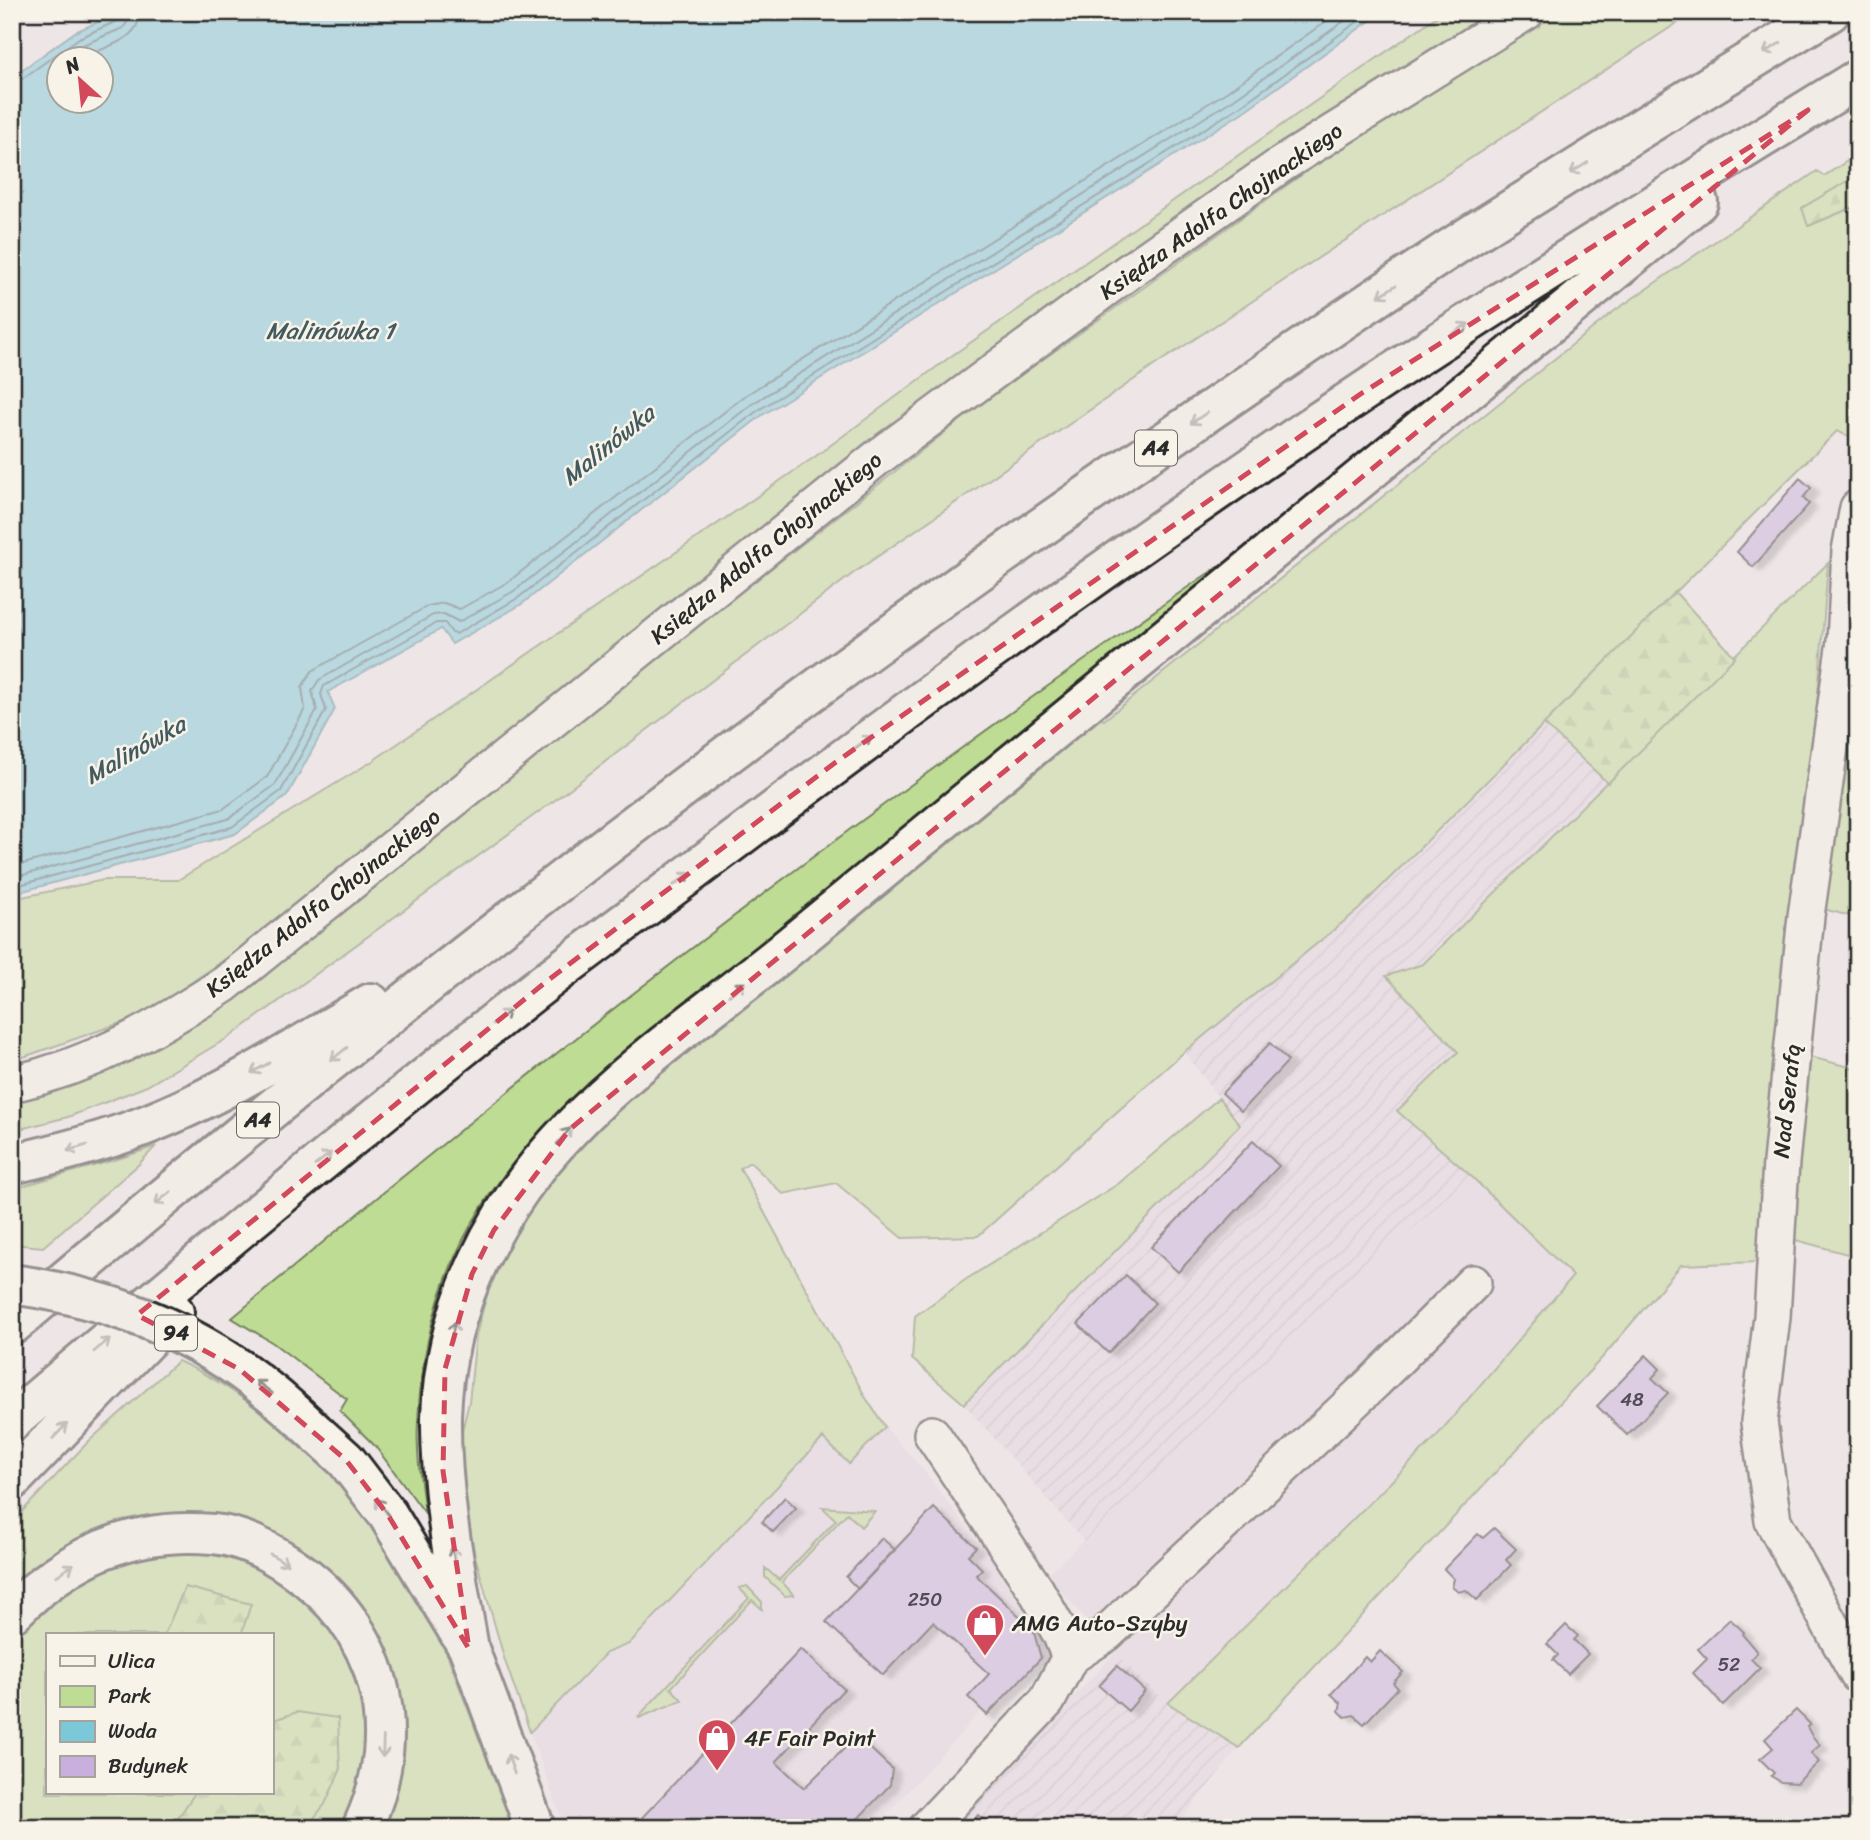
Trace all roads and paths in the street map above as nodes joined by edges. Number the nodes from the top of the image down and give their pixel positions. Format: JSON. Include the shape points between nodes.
{"nodes":[{"id":1,"x":1526,"y":12,"type":"edge"},
{"id":2,"x":1830,"y":12,"type":"edge"},
{"id":3,"x":1858,"y":79,"type":"edge"},
{"id":4,"x":1808,"y":110,"type":"junction"},
{"id":5,"x":1858,"y":508,"type":"edge"},
{"id":6,"x":508,"y":921,"type":"junction"},
{"id":7,"x":12,"y":1084,"type":"edge"},
{"id":8,"x":12,"y":1164,"type":"edge"},
{"id":9,"x":270,"y":1202,"type":"junction"},
{"id":10,"x":1472,"y":1283,"type":"dead end"},
{"id":11,"x":12,"y":1284,"type":"edge"},
{"id":12,"x":12,"y":1325,"type":"edge"},
{"id":13,"x":12,"y":1421,"type":"edge"},
{"id":14,"x":932,"y":1434,"type":"dead end"},
{"id":15,"x":12,"y":1480,"type":"edge"},
{"id":16,"x":12,"y":1613,"type":"edge"},
{"id":17,"x":469,"y":1649,"type":"junction"},
{"id":18,"x":1070,"y":1657,"type":"junction"},
{"id":19,"x":1858,"y":1675,"type":"edge"},
{"id":20,"x":362,"y":1828,"type":"edge"},
{"id":21,"x":535,"y":1828,"type":"edge"},
{"id":22,"x":927,"y":1828,"type":"edge"}],
"edges":[{"from":1,"to":7,"type":"street","name":"Księdza Adolfa Chojnackiego","via":[[1282,164],[877,458],[225,984],[162,1025],[101,1055]]},
{"from":2,"to":6,"type":"highway","number":"A4","one_way":true,"via":[[1482,229],[1047,522],[892,632]]},
{"from":3,"to":4,"type":"highway"},
{"from":9,"to":4,"type":"highway","one_way":true,"via":[[547,981],[836,762],[1145,541],[1385,377]]},
{"from":17,"to":4,"type":"highway","one_way":true,"via":[[443,1471],[445,1369],[463,1297],[494,1230],[521,1188],[570,1129],[623,1079]]},
{"from":5,"to":19,"type":"street","name":"Nad Serafą","via":[[1850,551],[1845,641],[1806,916],[1759,1422],[1773,1521]]},
{"from":6,"to":8,"type":"highway","one_way":true,"via":[[217,1092],[141,1127]]},
{"from":6,"to":12,"type":"highway","number":"A4","one_way":true,"via":[[356,1040]]},
{"from":13,"to":9,"type":"highway","one_way":true},
{"from":15,"to":9,"type":"highway","one_way":true,"via":[[202,1283]]},
{"from":10,"to":18,"type":"street","via":[[1375,1381],[1107,1633]]},
{"from":17,"to":11,"type":"highway","number":"94","one_way":true,"bridge":true,"via":[[388,1515],[346,1460],[280,1399],[165,1326],[82,1298]]},
{"from":14,"to":18,"type":"street","via":[[1036,1590]]},
{"from":16,"to":20,"type":"highway","one_way":true,"via":[[69,1566],[99,1548],[138,1537],[215,1534],[254,1545],[279,1559],[311,1580],[345,1617],[368,1654],[380,1691],[383,1763],[375,1800]]},
{"from":21,"to":17,"type":"highway","one_way":true},
{"from":18,"to":22,"type":"street","via":[[1047,1701]]}]}
